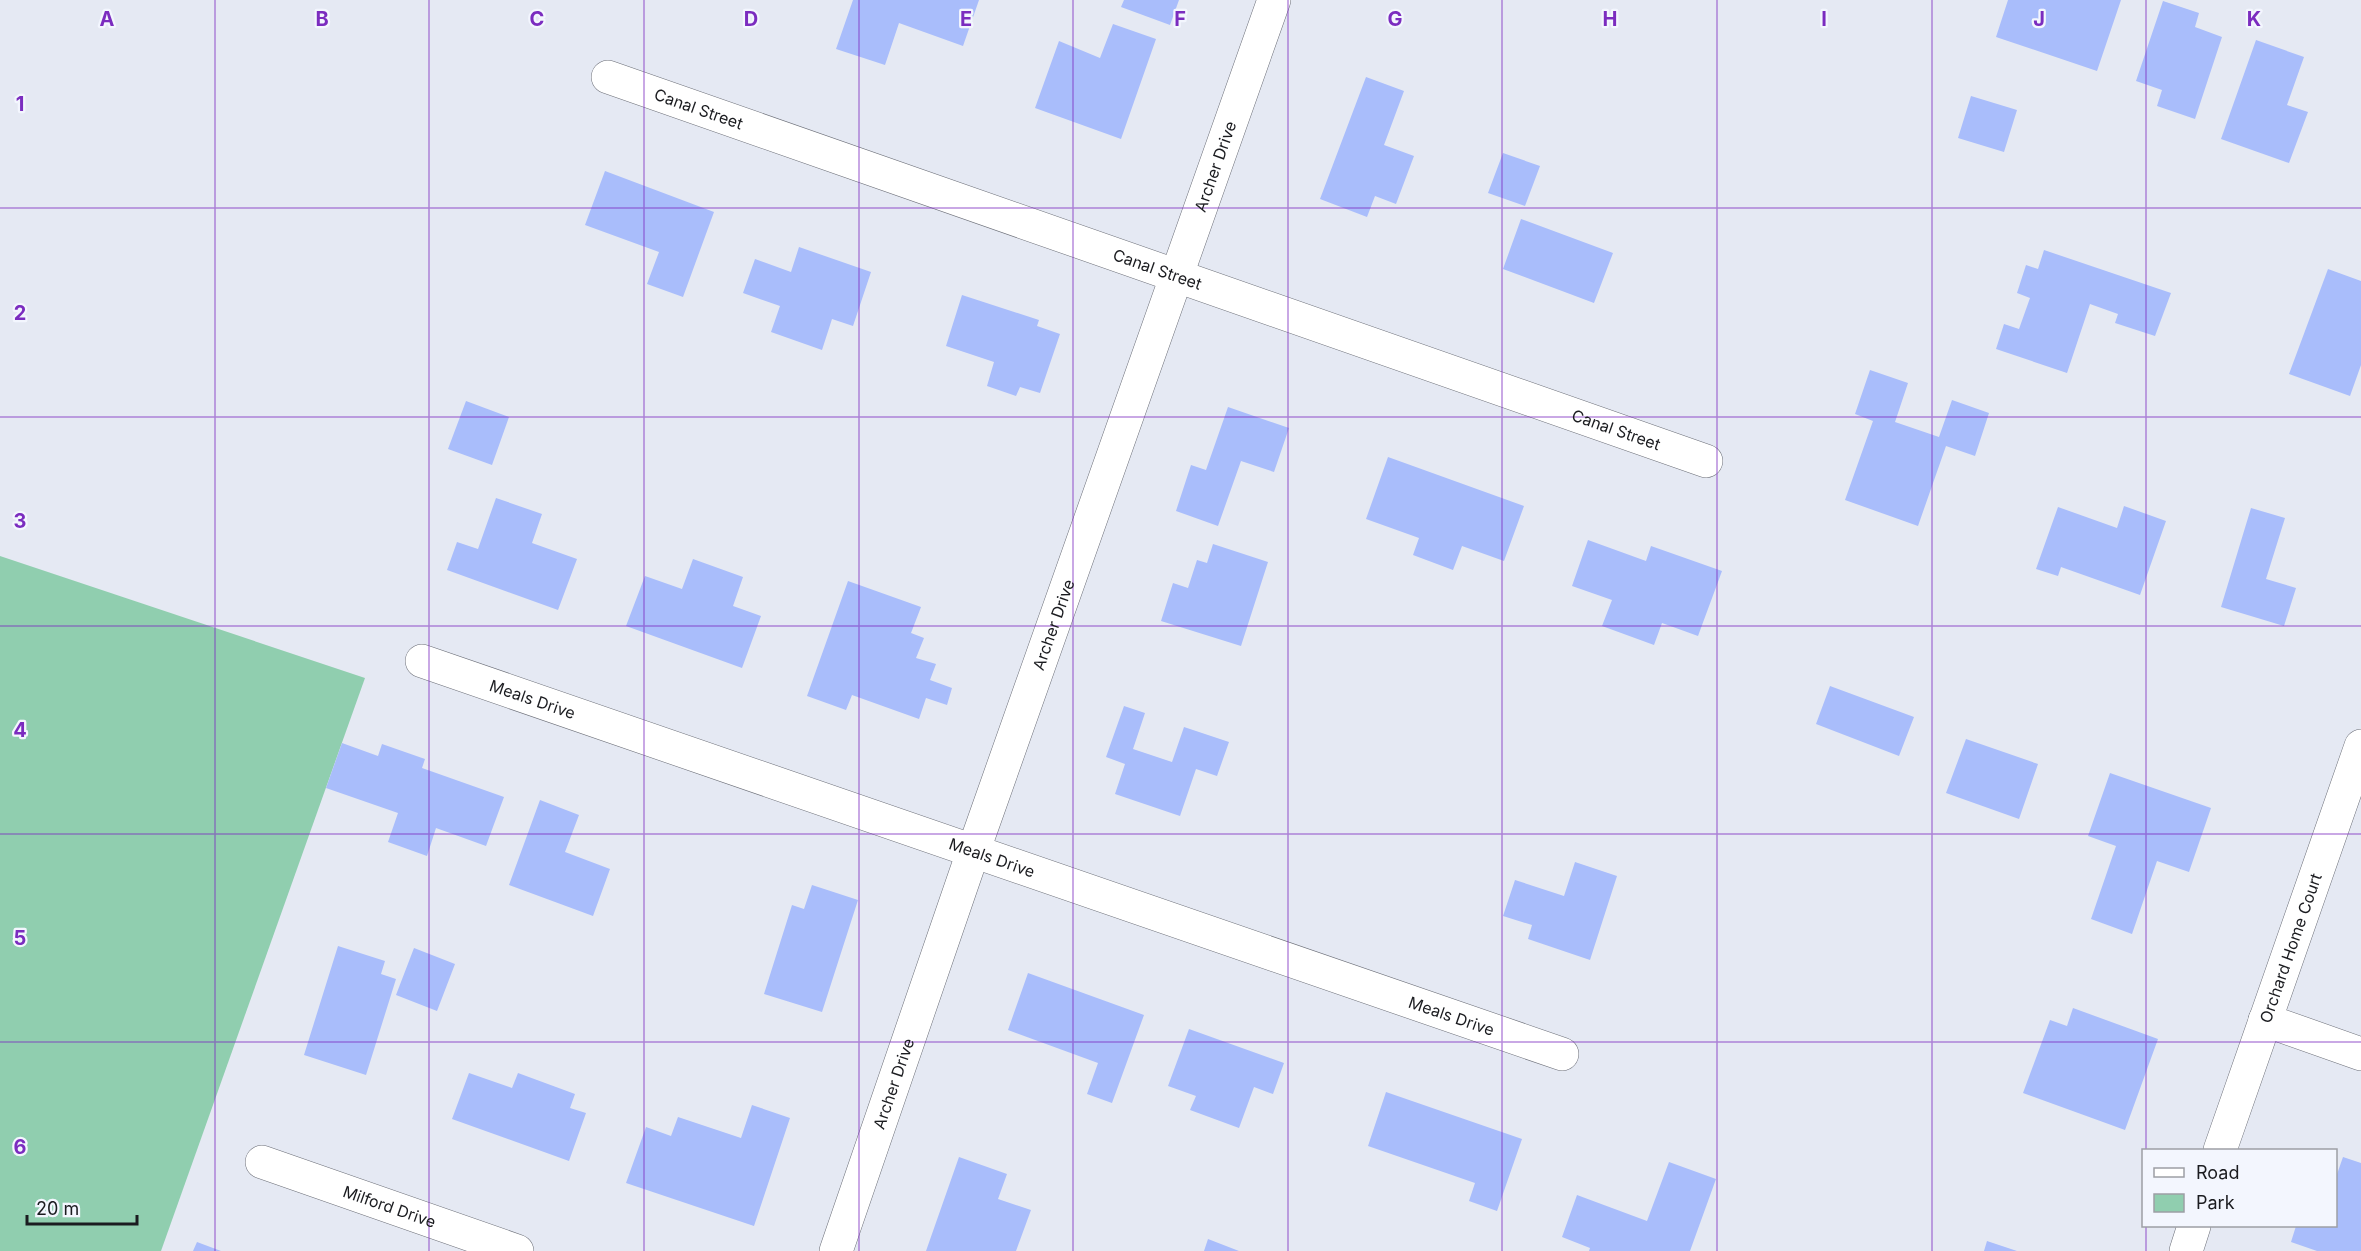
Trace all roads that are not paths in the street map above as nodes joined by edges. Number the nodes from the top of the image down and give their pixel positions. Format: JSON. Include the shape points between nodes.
{"nodes":[{"id":1,"x":1274,"y":0,"type":"edge"},
{"id":2,"x":608,"y":77,"type":"dead end"},
{"id":3,"x":1176,"y":274,"type":"junction"},
{"id":4,"x":1706,"y":461,"type":"dead end"},
{"id":5,"x":422,"y":661,"type":"dead end"},
{"id":6,"x":2361,"y":746,"type":"edge"},
{"id":7,"x":973,"y":852,"type":"junction"},
{"id":8,"x":2265,"y":1020,"type":"junction"},
{"id":9,"x":1562,"y":1054,"type":"dead end"},
{"id":10,"x":2361,"y":1054,"type":"edge"},
{"id":11,"x":2220,"y":1149,"type":"edge"},
{"id":12,"x":262,"y":1162,"type":"dead end"},
{"id":13,"x":2194,"y":1227,"type":"edge"},
{"id":14,"x":517,"y":1251,"type":"edge"},
{"id":15,"x":836,"y":1251,"type":"edge"},
{"id":16,"x":2186,"y":1251,"type":"edge"}],
"edges":[{"from":1,"to":3,"type":"street","name":"Archer Drive"},
{"from":2,"to":3,"type":"street","name":"Canal Street"},
{"from":3,"to":4,"type":"street","name":"Canal Street"},
{"from":3,"to":7,"type":"street","name":"Archer Drive"},
{"from":5,"to":7,"type":"street","name":"Meals Drive"},
{"from":6,"to":8,"type":"street","name":"Orchard Home Court"},
{"from":7,"to":9,"type":"street","name":"Meals Drive"},
{"from":7,"to":15,"type":"street","name":"Archer Drive"},
{"from":8,"to":10,"type":"street"},
{"from":8,"to":11,"type":"street","name":"Orchard Home Court"},
{"from":12,"to":14,"type":"street","name":"Milford Drive"},
{"from":13,"to":16,"type":"street"}]}
